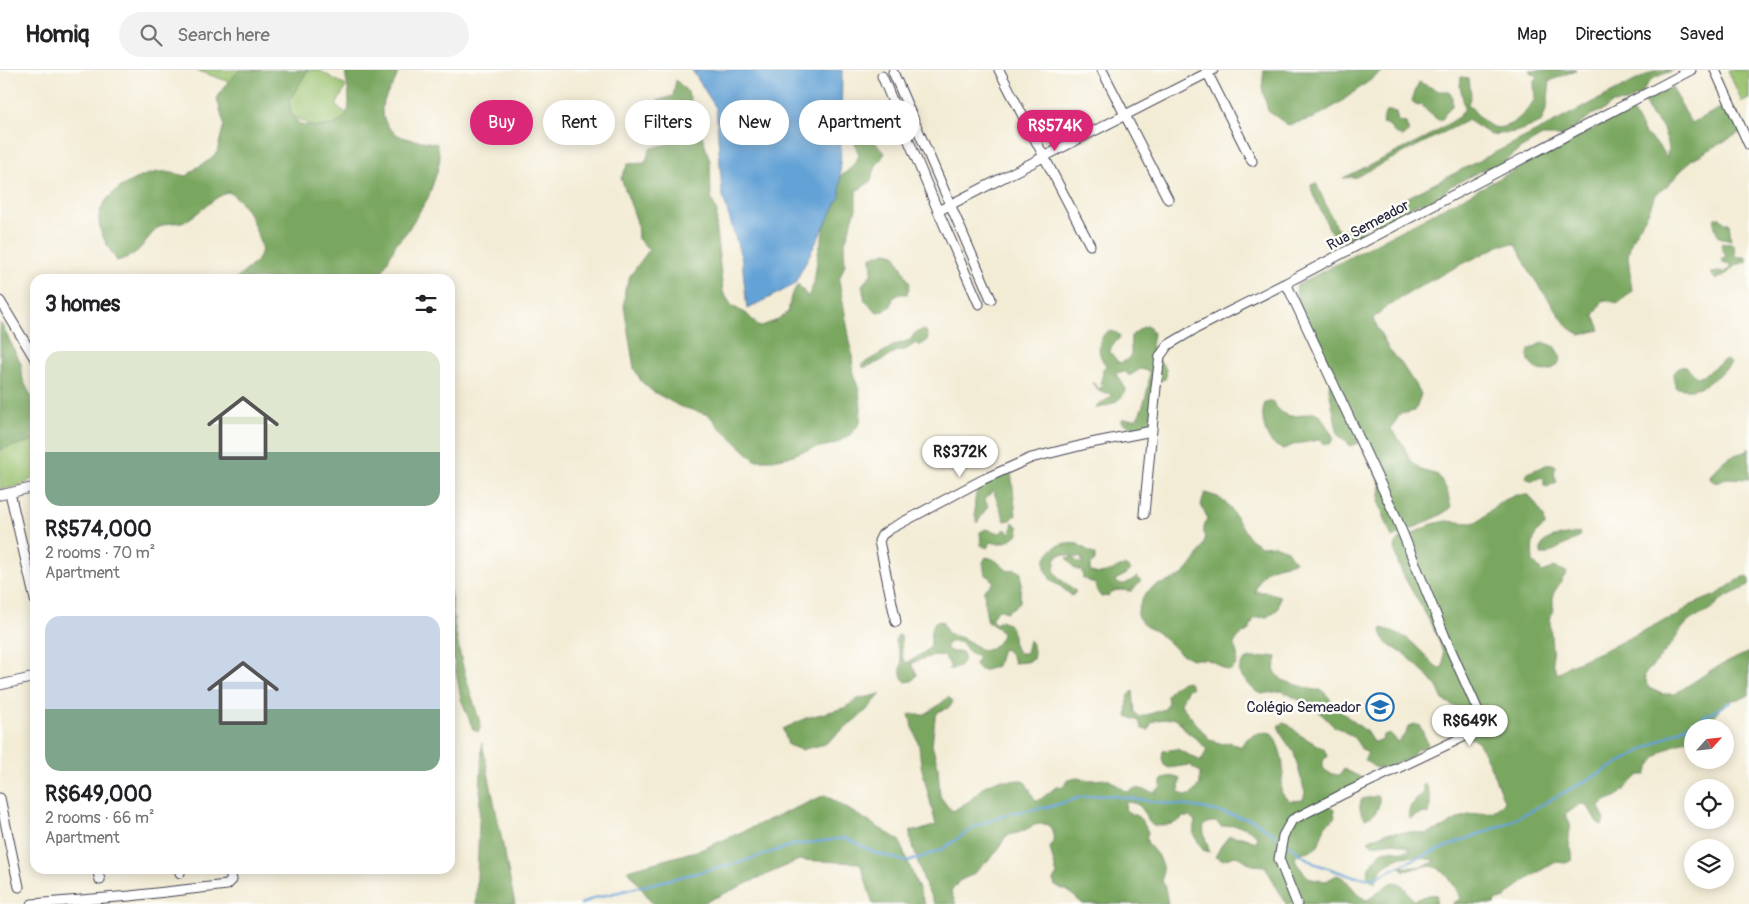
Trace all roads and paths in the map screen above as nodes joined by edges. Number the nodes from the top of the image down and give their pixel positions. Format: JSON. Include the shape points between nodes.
{"nodes":[{"id":1,"x":999,"y":70,"type":"edge"},
{"id":2,"x":1102,"y":70,"type":"edge"},
{"id":3,"x":1691,"y":70,"type":"edge"},
{"id":4,"x":1715,"y":70,"type":"edge"},
{"id":5,"x":1209,"y":71,"type":"edge"},
{"id":6,"x":892,"y":72,"type":"dead end"},
{"id":7,"x":882,"y":76,"type":"dead end"},
{"id":8,"x":1126,"y":114,"type":"junction"},
{"id":9,"x":1749,"y":145,"type":"edge"},
{"id":10,"x":1045,"y":157,"type":"junction"},
{"id":11,"x":1252,"y":161,"type":"dead end"},
{"id":12,"x":1168,"y":199,"type":"dead end"},
{"id":13,"x":949,"y":205,"type":"junction"},
{"id":14,"x":938,"y":211,"type":"junction"},
{"id":15,"x":1090,"y":245,"type":"dead end"},
{"id":16,"x":1286,"y":283,"type":"junction"},
{"id":17,"x":991,"y":299,"type":"dead end"},
{"id":18,"x":0,"y":301,"type":"edge"},
{"id":19,"x":979,"y":304,"type":"dead end"},
{"id":20,"x":30,"y":351,"type":"edge"},
{"id":21,"x":1152,"y":431,"type":"junction"},
{"id":22,"x":30,"y":488,"type":"edge"},
{"id":23,"x":10,"y":493,"type":"junction"},
{"id":24,"x":0,"y":495,"type":"edge"},
{"id":25,"x":1144,"y":514,"type":"dead end"},
{"id":26,"x":30,"y":579,"type":"edge"},
{"id":27,"x":896,"y":622,"type":"dead end"},
{"id":28,"x":30,"y":679,"type":"edge"},
{"id":29,"x":0,"y":685,"type":"edge"},
{"id":30,"x":0,"y":798,"type":"edge"},
{"id":31,"x":98,"y":874,"type":"edge"},
{"id":32,"x":230,"y":874,"type":"edge"},
{"id":33,"x":100,"y":880,"type":"dead end"},
{"id":34,"x":19,"y":887,"type":"dead end"},
{"id":35,"x":32,"y":904,"type":"edge"},
{"id":36,"x":1298,"y":904,"type":"edge"}],
"edges":[{"from":1,"to":10,"type":"street"},
{"from":2,"to":8,"type":"street"},
{"from":3,"to":16,"type":"street","name":"Rua Semeador"},
{"from":4,"to":9,"type":"street"},
{"from":5,"to":8,"type":"street"},
{"from":5,"to":11,"type":"street"},
{"from":6,"to":13,"type":"street"},
{"from":7,"to":14,"type":"street"},
{"from":8,"to":10,"type":"street"},
{"from":8,"to":12,"type":"street"},
{"from":10,"to":13,"type":"street"},
{"from":10,"to":15,"type":"street"},
{"from":13,"to":14,"type":"street"},
{"from":13,"to":17,"type":"street"},
{"from":14,"to":19,"type":"street"},
{"from":16,"to":21,"type":"street","name":"Rua Semeador","via":[[1168,345],[1160,356]]},
{"from":16,"to":36,"type":"street","via":[[1396,517],[1481,723],[1478,730],[1292,820],[1283,836],[1279,858]]},
{"from":18,"to":20,"type":"street"},
{"from":21,"to":25,"type":"street","name":"Rua Semeador"},
{"from":21,"to":27,"type":"street","via":[[1031,458],[890,529],[879,541]]},
{"from":22,"to":23,"type":"street"},
{"from":23,"to":24,"type":"street"},
{"from":23,"to":26,"type":"street"},
{"from":28,"to":29,"type":"street"},
{"from":30,"to":34,"type":"street"},
{"from":31,"to":33,"type":"street"},
{"from":32,"to":35,"type":"street","via":[[232,880],[227,885]]}]}
